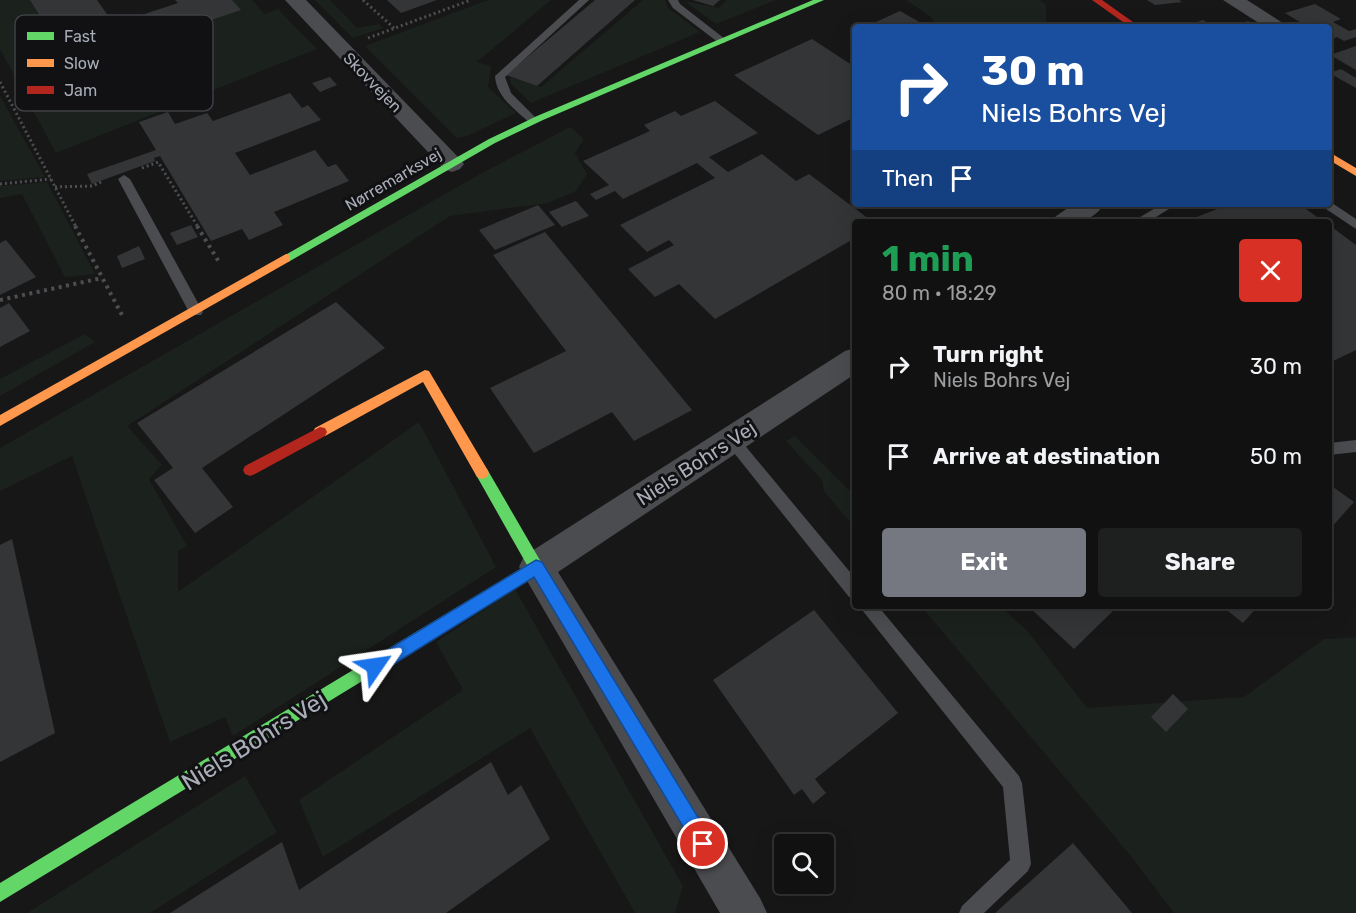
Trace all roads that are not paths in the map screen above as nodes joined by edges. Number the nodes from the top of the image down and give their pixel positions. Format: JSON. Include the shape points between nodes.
{"nodes":[{"id":1,"x":295,"y":0,"type":"edge"},
{"id":2,"x":584,"y":0,"type":"edge"},
{"id":3,"x":673,"y":0,"type":"edge"},
{"id":4,"x":820,"y":0,"type":"edge"},
{"id":5,"x":1096,"y":0,"type":"edge"},
{"id":6,"x":1233,"y":0,"type":"edge"},
{"id":7,"x":1132,"y":24,"type":"edge"},
{"id":8,"x":1275,"y":24,"type":"edge"},
{"id":9,"x":722,"y":41,"type":"junction"},
{"id":10,"x":534,"y":121,"type":"junction"},
{"id":11,"x":1332,"y":157,"type":"edge"},
{"id":12,"x":452,"y":164,"type":"junction"},
{"id":13,"x":1356,"y":173,"type":"edge"},
{"id":14,"x":124,"y":179,"type":"dead end"},
{"id":15,"x":1166,"y":207,"type":"edge"},
{"id":16,"x":1331,"y":207,"type":"edge"},
{"id":17,"x":1144,"y":219,"type":"edge"},
{"id":18,"x":1356,"y":225,"type":"edge"},
{"id":19,"x":196,"y":312,"type":"junction"},
{"id":20,"x":852,"y":361,"type":"edge"},
{"id":21,"x":0,"y":421,"type":"edge"},
{"id":22,"x":732,"y":440,"type":"junction"},
{"id":23,"x":1356,"y":446,"type":"edge"},
{"id":24,"x":1332,"y":449,"type":"edge"},
{"id":25,"x":250,"y":470,"type":"dead end"},
{"id":26,"x":536,"y":567,"type":"junction"},
{"id":27,"x":852,"y":587,"type":"edge"},
{"id":28,"x":869,"y":609,"type":"edge"},
{"id":29,"x":0,"y":893,"type":"edge"},
{"id":30,"x":737,"y":910,"type":"edge"},
{"id":31,"x":969,"y":913,"type":"edge"}],
"edges":[{"from":1,"to":12,"type":"street","name":"Skovvejen"},
{"from":2,"to":10,"type":"lane","via":[[500,76],[504,92]]},
{"from":3,"to":9,"type":"lane"},
{"from":4,"to":9,"type":"street","name":"Nørremarksvej"},
{"from":5,"to":7,"type":"street"},
{"from":6,"to":8,"type":"street"},
{"from":9,"to":10,"type":"street","name":"Nørremarksvej"},
{"from":10,"to":12,"type":"street","name":"Nørremarksvej"},
{"from":11,"to":13,"type":"street"},
{"from":12,"to":19,"type":"street","name":"Nørremarksvej"},
{"from":14,"to":19,"type":"lane"},
{"from":15,"to":17,"type":"lane"},
{"from":16,"to":18,"type":"lane"},
{"from":19,"to":21,"type":"street","name":"Nørremarksvej"},
{"from":20,"to":22,"type":"street","name":"Niels Bohrs Vej"},
{"from":22,"to":26,"type":"street","name":"Niels Bohrs Vej"},
{"from":22,"to":27,"type":"lane"},
{"from":23,"to":24,"type":"lane"},
{"from":25,"to":26,"type":"street","via":[[424,375]]},
{"from":26,"to":29,"type":"street","name":"Niels Bohrs Vej"},
{"from":26,"to":30,"type":"street"},
{"from":28,"to":31,"type":"lane","via":[[1012,783],[1021,864]]}]}
